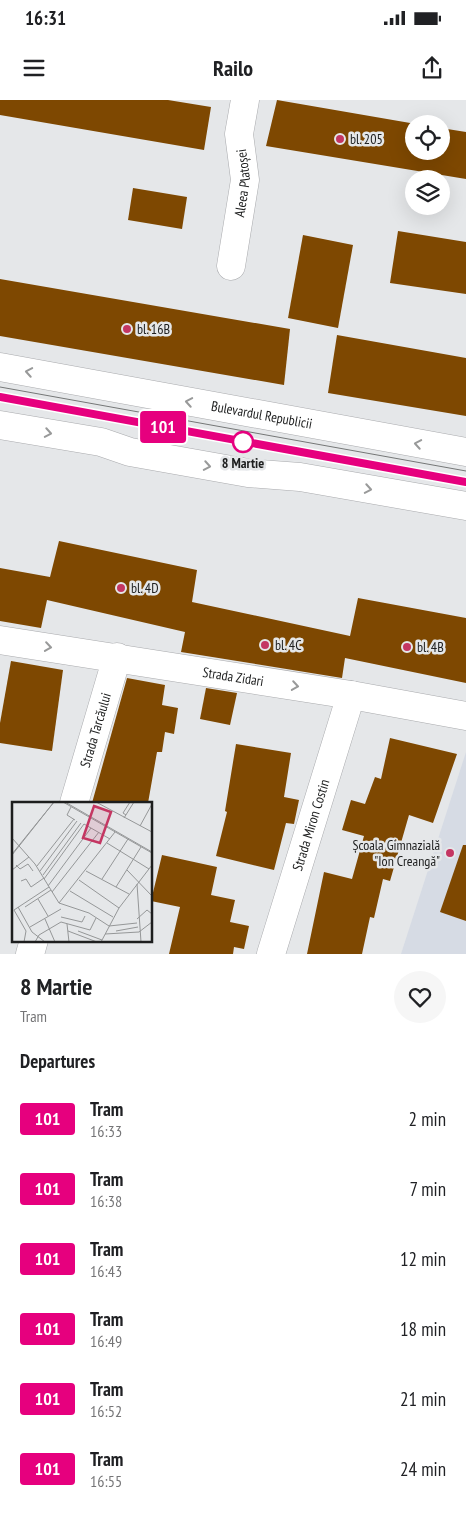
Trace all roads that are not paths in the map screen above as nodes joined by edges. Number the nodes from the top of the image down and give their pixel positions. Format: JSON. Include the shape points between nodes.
{"nodes":[{"id":1,"x":245,"y":100,"type":"edge"},
{"id":2,"x":231,"y":266,"type":"dead end"},
{"id":3,"x":0,"y":367,"type":"edge"},
{"id":4,"x":0,"y":425,"type":"edge"},
{"id":5,"x":466,"y":452,"type":"edge"},
{"id":6,"x":466,"y":506,"type":"edge"},
{"id":7,"x":0,"y":640,"type":"edge"},
{"id":8,"x":117,"y":657,"type":"junction"},
{"id":9,"x":350,"y":695,"type":"junction"},
{"id":10,"x":466,"y":716,"type":"edge"},
{"id":11,"x":74,"y":802,"type":"edge"},
{"id":12,"x":271,"y":954,"type":"edge"}],
"edges":[{"from":1,"to":2,"type":"street","name":"Aleea Platoșei","via":[[238,134],[245,180]]},
{"from":5,"to":3,"type":"street","name":"Bulevardul Republicii","one_way":true},
{"from":4,"to":6,"type":"street","one_way":true,"via":[[101,442],[130,452],[248,473],[300,477]]},
{"from":7,"to":8,"type":"street","name":"Strada Zidari","one_way":true},
{"from":8,"to":9,"type":"street","name":"Strada Zidari","one_way":true},
{"from":8,"to":11,"type":"street","name":"Strada Tarcăului"},
{"from":9,"to":10,"type":"street","name":"Strada Zidari"},
{"from":9,"to":12,"type":"street","name":"Strada Miron Costin"}]}
